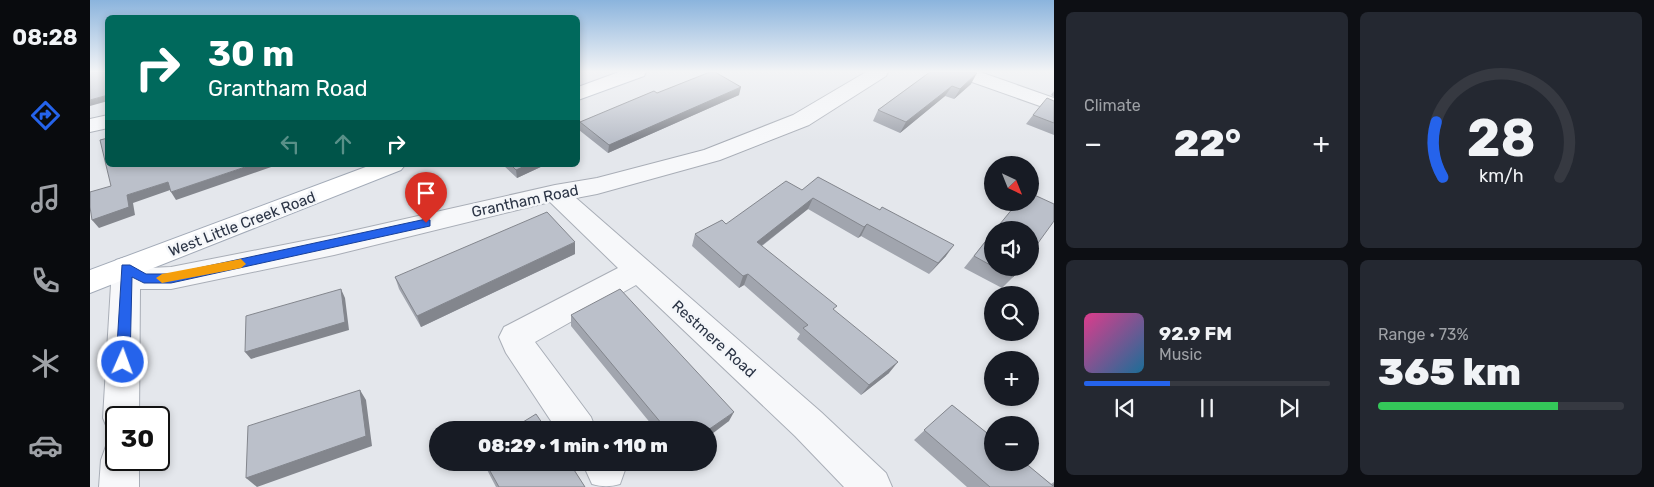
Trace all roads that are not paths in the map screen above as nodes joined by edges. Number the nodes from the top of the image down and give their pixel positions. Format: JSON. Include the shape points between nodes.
{"nodes":[{"id":1,"x":842,"y":95,"type":"edge"},
{"id":2,"x":1025,"y":95,"type":"edge"},
{"id":3,"x":1054,"y":105,"type":"edge"},
{"id":4,"x":105,"y":122,"type":"edge"},
{"id":5,"x":90,"y":126,"type":"edge"},
{"id":6,"x":388,"y":167,"type":"edge"},
{"id":7,"x":555,"y":193,"type":"junction"},
{"id":8,"x":126,"y":268,"type":"junction"},
{"id":9,"x":639,"y":270,"type":"junction"},
{"id":10,"x":90,"y":282,"type":"edge"},
{"id":11,"x":121,"y":406,"type":"edge"},
{"id":12,"x":572,"y":421,"type":"edge"},
{"id":13,"x":120,"y":471,"type":"edge"},
{"id":14,"x":119,"y":487,"type":"edge"},
{"id":15,"x":872,"y":487,"type":"edge"}],
"edges":[{"from":1,"to":7,"type":"street","name":"Grantham Road","via":[[801,120],[712,155],[597,186]]},
{"from":2,"to":3,"type":"street"},
{"from":4,"to":5,"type":"street"},
{"from":6,"to":8,"type":"main road","name":"West Little Creek Road"},
{"from":7,"to":8,"type":"street","name":"Grantham Road","via":[[334,245],[171,278],[144,278]]},
{"from":7,"to":9,"type":"street","name":"Restmere Road"},
{"from":8,"to":10,"type":"main road","name":"West Little Creek Road"},
{"from":8,"to":11,"type":"street"},
{"from":9,"to":12,"type":"street","via":[[515,337]]},
{"from":9,"to":15,"type":"street","name":"Restmere Road"},
{"from":13,"to":14,"type":"street"}]}
